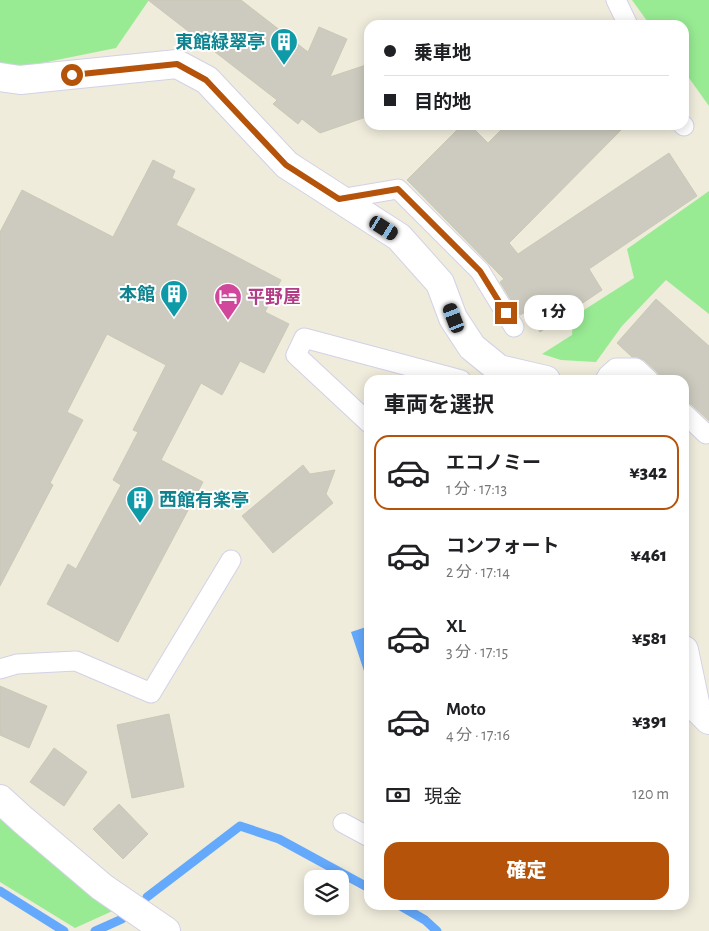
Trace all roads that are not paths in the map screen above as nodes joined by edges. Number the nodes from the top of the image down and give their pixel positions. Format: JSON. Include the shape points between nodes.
{"nodes":[{"id":1,"x":616,"y":0,"type":"edge"},
{"id":2,"x":626,"y":20,"type":"edge"},
{"id":3,"x":0,"y":78,"type":"edge"},
{"id":4,"x":339,"y":199,"type":"junction"},
{"id":5,"x":514,"y":327,"type":"dead end"},
{"id":6,"x":442,"y":375,"type":"edge"},
{"id":7,"x":525,"y":375,"type":"edge"},
{"id":8,"x":608,"y":375,"type":"edge"},
{"id":9,"x":644,"y":375,"type":"edge"},
{"id":10,"x":364,"y":418,"type":"edge"},
{"id":11,"x":689,"y":418,"type":"edge"},
{"id":12,"x":706,"y":434,"type":"dead end"},
{"id":13,"x":230,"y":560,"type":"dead end"},
{"id":14,"x":0,"y":669,"type":"edge"},
{"id":15,"x":689,"y":674,"type":"edge"},
{"id":16,"x":709,"y":720,"type":"edge"},
{"id":17,"x":0,"y":799,"type":"edge"},
{"id":18,"x":343,"y":823,"type":"dead end"},
{"id":19,"x":364,"y":834,"type":"edge"},
{"id":20,"x":166,"y":931,"type":"edge"}],
"edges":[{"from":1,"to":2,"type":"lane"},
{"from":3,"to":4,"type":"street","via":[[20,80],[177,64],[206,80],[286,165]]},
{"from":4,"to":5,"type":"lane","via":[[398,189],[480,271]]},
{"from":4,"to":7,"type":"street","via":[[399,237],[440,283],[454,318],[472,347],[499,368]]},
{"from":6,"to":10,"type":"lane","via":[[304,338],[296,355]]},
{"from":8,"to":9,"type":"lane","via":[[616,368],[636,368]]},
{"from":11,"to":12,"type":"lane"},
{"from":13,"to":14,"type":"lane","via":[[151,693],[76,661],[17,664]]},
{"from":15,"to":16,"type":"street","via":[[696,707]]},
{"from":17,"to":20,"type":"street","via":[[102,887]]},
{"from":18,"to":19,"type":"lane"}]}
